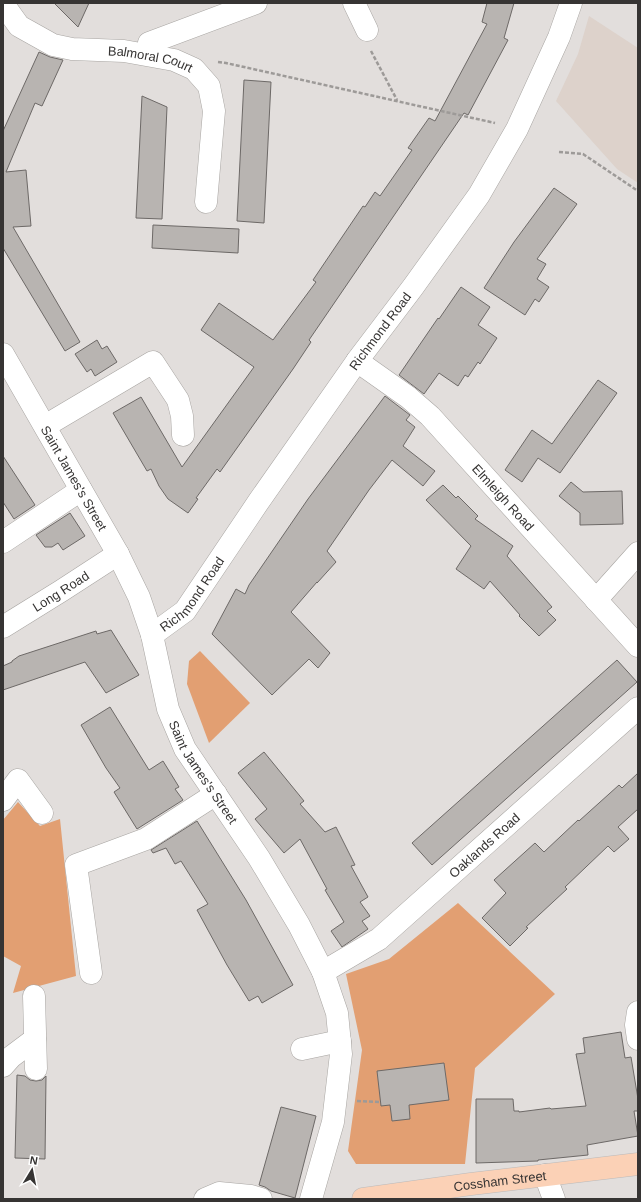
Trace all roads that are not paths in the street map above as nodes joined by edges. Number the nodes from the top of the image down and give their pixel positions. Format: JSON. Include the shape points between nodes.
{"nodes":[{"id":1,"x":256,"y":3,"type":"edge"},
{"id":2,"x":354,"y":3,"type":"edge"},
{"id":3,"x":572,"y":3,"type":"edge"},
{"id":4,"x":7,"y":8,"type":"edge"},
{"id":5,"x":367,"y":30,"type":"road end"},
{"id":6,"x":149,"y":43,"type":"dead end"},
{"id":7,"x":206,"y":202,"type":"dead end"},
{"id":8,"x":3,"y":354,"type":"edge"},
{"id":9,"x":357,"y":361,"type":"junction"},
{"id":10,"x":45,"y":426,"type":"junction"},
{"id":11,"x":183,"y":435,"type":"dead end"},
{"id":12,"x":81,"y":490,"type":"junction"},
{"id":13,"x":3,"y":542,"type":"edge"},
{"id":14,"x":638,"y":553,"type":"edge"},
{"id":15,"x":118,"y":554,"type":"junction"},
{"id":16,"x":596,"y":600,"type":"junction"},
{"id":17,"x":3,"y":627,"type":"edge"},
{"id":18,"x":152,"y":635,"type":"junction"},
{"id":19,"x":638,"y":646,"type":"edge"},
{"id":20,"x":638,"y":708,"type":"edge"},
{"id":21,"x":216,"y":794,"type":"junction"},
{"id":22,"x":3,"y":800,"type":"edge"},
{"id":23,"x":42,"y":813,"type":"dead end"},
{"id":24,"x":324,"y":972,"type":"junction"},
{"id":25,"x":91,"y":973,"type":"dead end"},
{"id":26,"x":34,"y":996,"type":"dead end"},
{"id":27,"x":638,"y":1012,"type":"edge"},
{"id":28,"x":35,"y":1039,"type":"junction"},
{"id":29,"x":638,"y":1039,"type":"edge"},
{"id":30,"x":340,"y":1040,"type":"junction"},
{"id":31,"x":302,"y":1049,"type":"dead end"},
{"id":32,"x":3,"y":1066,"type":"edge"},
{"id":33,"x":36,"y":1069,"type":"dead end"},
{"id":34,"x":638,"y":1164,"type":"edge"},
{"id":35,"x":545,"y":1175,"type":"junction"},
{"id":36,"x":206,"y":1199,"type":"edge"},
{"id":37,"x":261,"y":1199,"type":"edge"},
{"id":38,"x":311,"y":1199,"type":"edge"},
{"id":39,"x":363,"y":1199,"type":"edge"},
{"id":40,"x":554,"y":1199,"type":"edge"}],
"edges":[{"from":1,"to":6,"type":"street"},
{"from":2,"to":5,"type":"street"},
{"from":3,"to":9,"type":"street","name":"Richmond Road","via":[[517,129],[479,195]]},
{"from":4,"to":7,"type":"street","name":"Balmoral Court","via":[[18,26],[53,45],[146,55],[174,60],[194,69],[209,86],[214,111]]},
{"from":8,"to":10,"type":"street","name":"Saint James's Street"},
{"from":9,"to":16,"type":"street","name":"Elmleigh Road","via":[[430,416]]},
{"from":9,"to":18,"type":"street","name":"Richmond Road","via":[[184,610]]},
{"from":10,"to":11,"type":"street","via":[[153,362],[178,400]]},
{"from":10,"to":12,"type":"street","name":"Saint James's Street"},
{"from":12,"to":13,"type":"street"},
{"from":12,"to":15,"type":"street","name":"Saint James's Street"},
{"from":14,"to":16,"type":"street"},
{"from":15,"to":17,"type":"street","name":"Long Road"},
{"from":15,"to":18,"type":"street","name":"Saint James's Street","via":[[139,597]]},
{"from":16,"to":19,"type":"street","name":"Elmleigh Road"},
{"from":18,"to":21,"type":"street","name":"Saint James's Street","via":[[168,709],[185,749]]},
{"from":20,"to":24,"type":"street","name":"Oaklands Road","via":[[379,939]]},
{"from":21,"to":24,"type":"street","name":"Saint James's Street","via":[[259,858]]},
{"from":21,"to":25,"type":"street","via":[[146,839],[76,865]]},
{"from":22,"to":23,"type":"street","via":[[18,780]]},
{"from":24,"to":30,"type":"street","name":"Saint James's Street","via":[[337,1013]]},
{"from":26,"to":28,"type":"street"},
{"from":27,"to":29,"type":"street"},
{"from":28,"to":32,"type":"street"},
{"from":28,"to":33,"type":"street"},
{"from":30,"to":31,"type":"street"},
{"from":30,"to":38,"type":"street","name":"Saint James's Street","via":[[341,1054],[333,1122]]},
{"from":34,"to":35,"type":"main road","name":"Cossham Street"},
{"from":35,"to":39,"type":"main road","name":"Cossham Street"},
{"from":35,"to":40,"type":"street"},
{"from":36,"to":37,"type":"street","via":[[219,1193]]}]}
